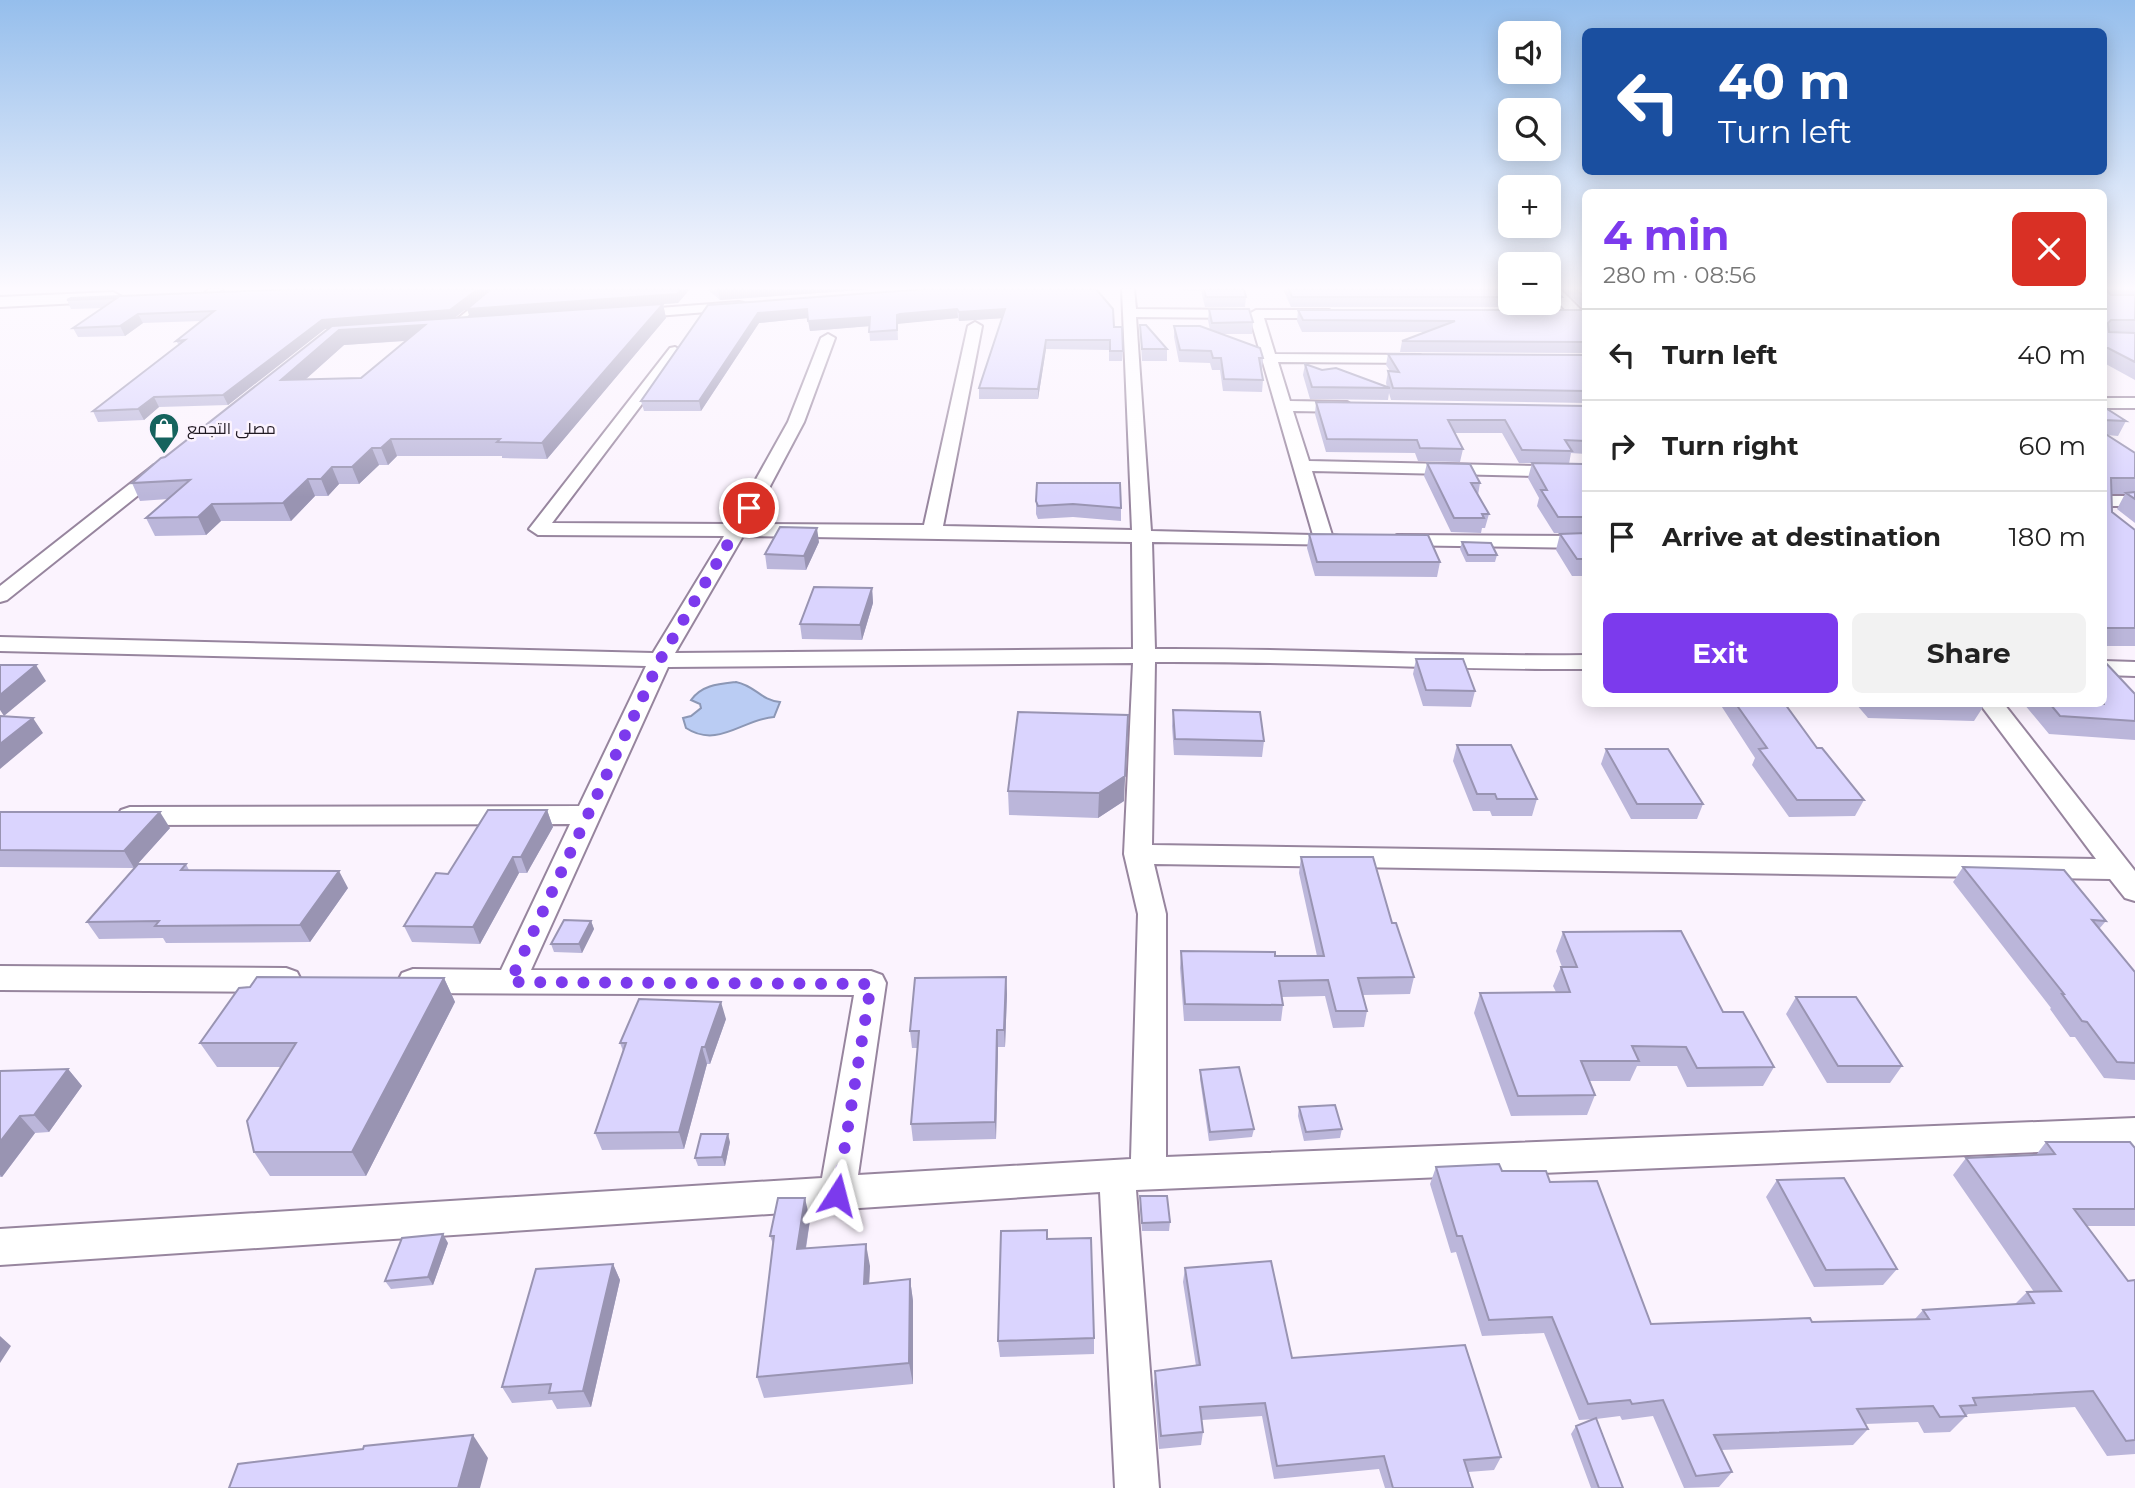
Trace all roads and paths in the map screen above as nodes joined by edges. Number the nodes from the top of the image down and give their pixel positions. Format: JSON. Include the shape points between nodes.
{"nodes":[{"id":1,"x":669,"y":358,"type":"edge"},
{"id":2,"x":820,"y":358,"type":"edge"},
{"id":3,"x":968,"y":358,"type":"edge"},
{"id":4,"x":1133,"y":358,"type":"edge"},
{"id":5,"x":1270,"y":358,"type":"edge"},
{"id":6,"x":1343,"y":358,"type":"edge"},
{"id":7,"x":1435,"y":359,"type":"edge"},
{"id":8,"x":2107,"y":402,"type":"edge"},
{"id":9,"x":2135,"y":403,"type":"edge"},
{"id":10,"x":1286,"y":406,"type":"junction"},
{"id":11,"x":1367,"y":407,"type":"edge"},
{"id":12,"x":172,"y":460,"type":"edge"},
{"id":13,"x":1303,"y":466,"type":"junction"},
{"id":14,"x":1582,"y":472,"type":"edge"},
{"id":15,"x":2135,"y":501,"type":"edge"},
{"id":16,"x":2107,"y":512,"type":"edge"},
{"id":17,"x":737,"y":530,"type":"junction"},
{"id":18,"x":932,"y":531,"type":"junction"},
{"id":19,"x":1142,"y":538,"type":"junction"},
{"id":20,"x":1324,"y":541,"type":"junction"},
{"id":21,"x":1582,"y":542,"type":"edge"},
{"id":22,"x":0,"y":596,"type":"edge"},
{"id":23,"x":0,"y":644,"type":"edge"},
{"id":24,"x":1144,"y":656,"type":"junction"},
{"id":25,"x":660,"y":660,"type":"junction"},
{"id":26,"x":1582,"y":662,"type":"edge"},
{"id":27,"x":2107,"y":668,"type":"edge"},
{"id":28,"x":2135,"y":669,"type":"edge"},
{"id":29,"x":1994,"y":707,"type":"edge"},
{"id":30,"x":588,"y":815,"type":"junction"},
{"id":31,"x":112,"y":816,"type":"edge"},
{"id":32,"x":1138,"y":854,"type":"junction"},
{"id":33,"x":2118,"y":869,"type":"junction"},
{"id":34,"x":2135,"y":891,"type":"edge"},
{"id":35,"x":0,"y":978,"type":"edge"},
{"id":36,"x":317,"y":980,"type":"edge"},
{"id":37,"x":386,"y":981,"type":"edge"},
{"id":38,"x":510,"y":982,"type":"junction"},
{"id":39,"x":2135,"y":1133,"type":"edge"},
{"id":40,"x":1132,"y":1175,"type":"junction"},
{"id":41,"x":837,"y":1195,"type":"junction"},
{"id":42,"x":0,"y":1247,"type":"edge"},
{"id":43,"x":1137,"y":1488,"type":"edge"}],
"edges":[{"from":1,"to":17,"type":"street","via":[[538,530]]},
{"from":2,"to":17,"type":"street","via":[[796,422]]},
{"from":3,"to":18,"type":"street"},
{"from":4,"to":19,"type":"street"},
{"from":5,"to":10,"type":"street"},
{"from":6,"to":7,"type":"street"},
{"from":8,"to":9,"type":"street"},
{"from":10,"to":11,"type":"street"},
{"from":10,"to":13,"type":"street"},
{"from":12,"to":22,"type":"street"},
{"from":13,"to":14,"type":"street"},
{"from":13,"to":20,"type":"street"},
{"from":15,"to":16,"type":"street"},
{"from":17,"to":18,"type":"street"},
{"from":17,"to":25,"type":"street"},
{"from":18,"to":19,"type":"street"},
{"from":19,"to":20,"type":"street"},
{"from":19,"to":24,"type":"street"},
{"from":20,"to":21,"type":"street"},
{"from":23,"to":25,"type":"street"},
{"from":24,"to":25,"type":"street"},
{"from":24,"to":26,"type":"street"},
{"from":24,"to":32,"type":"street"},
{"from":25,"to":30,"type":"street"},
{"from":27,"to":28,"type":"street"},
{"from":29,"to":33,"type":"street"},
{"from":30,"to":31,"type":"street"},
{"from":30,"to":38,"type":"street"},
{"from":32,"to":33,"type":"street"},
{"from":32,"to":40,"type":"street","via":[[1152,914]]},
{"from":33,"to":34,"type":"street"},
{"from":35,"to":36,"type":"street"},
{"from":37,"to":38,"type":"street"},
{"from":38,"to":41,"type":"street","via":[[871,984]]},
{"from":39,"to":40,"type":"street"},
{"from":40,"to":41,"type":"street"},
{"from":40,"to":43,"type":"street"},
{"from":41,"to":42,"type":"street"}]}
